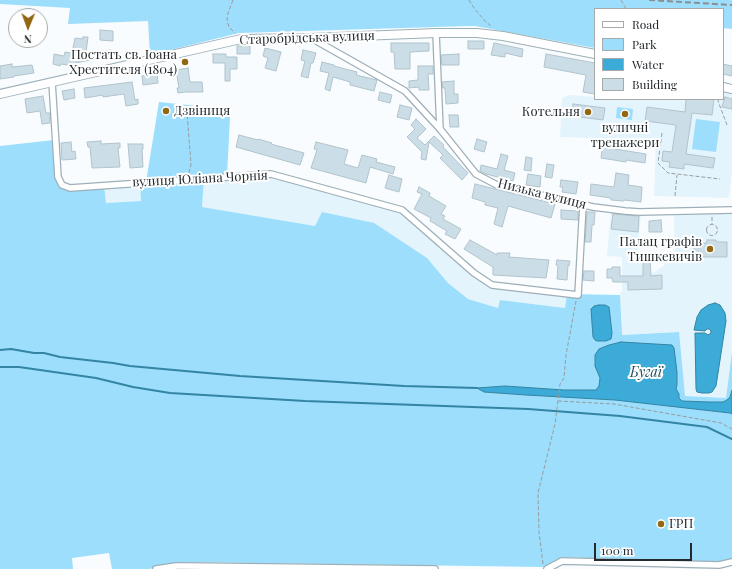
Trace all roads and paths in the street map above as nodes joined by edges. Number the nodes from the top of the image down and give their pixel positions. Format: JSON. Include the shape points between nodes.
{"nodes":[{"id":1,"x":233,"y":0,"type":"edge"},
{"id":2,"x":469,"y":0,"type":"edge"},
{"id":3,"x":493,"y":28,"type":"dead end"},
{"id":4,"x":436,"y":33,"type":"junction"},
{"id":5,"x":310,"y":38,"type":"junction"},
{"id":6,"x":241,"y":39,"type":"junction"},
{"id":7,"x":594,"y":54,"type":"edge"},
{"id":8,"x":52,"y":82,"type":"junction"},
{"id":9,"x":0,"y":94,"type":"edge"},
{"id":10,"x":718,"y":100,"type":"edge"},
{"id":11,"x":204,"y":106,"type":"dead end"},
{"id":12,"x":727,"y":125,"type":"dead end"},
{"id":13,"x":440,"y":130,"type":"junction"},
{"id":14,"x":662,"y":133,"type":"dead end"},
{"id":15,"x":678,"y":174,"type":"junction"},
{"id":16,"x":188,"y":175,"type":"dead end"},
{"id":17,"x":720,"y":179,"type":"dead end"},
{"id":18,"x":675,"y":196,"type":"dead end"},
{"id":19,"x":583,"y":204,"type":"junction"},
{"id":20,"x":732,"y":210,"type":"edge"},
{"id":21,"x":712,"y":214,"type":"dead end"},
{"id":22,"x":712,"y":224,"type":"junction"},
{"id":23,"x":578,"y":294,"type":"junction"},
{"id":24,"x":558,"y":400,"type":"junction"},
{"id":25,"x":732,"y":429,"type":"edge"},
{"id":26,"x":732,"y":562,"type":"edge"},
{"id":27,"x":185,"y":568,"type":"edge"},
{"id":28,"x":156,"y":569,"type":"edge"},
{"id":29,"x":435,"y":569,"type":"edge"},
{"id":30,"x":545,"y":569,"type":"edge"}],
"edges":[{"from":1,"to":6,"type":"path","via":[[227,20],[229,27]]},
{"from":2,"to":3,"type":"path"},
{"from":4,"to":5,"type":"street","name":"Старобрідська вулиця"},
{"from":4,"to":7,"type":"street","name":"Старобрідська вулиця","via":[[503,36]]},
{"from":4,"to":13,"type":"street"},
{"from":5,"to":6,"type":"street","name":"Старобрідська вулиця"},
{"from":5,"to":13,"type":"street","name":"Низька вулиця","via":[[405,91]]},
{"from":6,"to":8,"type":"street","name":"Старобрідська вулиця"},
{"from":8,"to":9,"type":"street","name":"Старобрідська вулиця"},
{"from":8,"to":23,"type":"street","name":"вулиця Юліана Чорнія","via":[[58,177],[62,185],[70,188],[271,174],[402,210],[474,273],[492,285]]},
{"from":10,"to":12,"type":"path"},
{"from":11,"to":16,"type":"path","via":[[187,113],[191,164]]},
{"from":13,"to":19,"type":"street","name":"Низька вулиця","via":[[476,174],[497,185]]},
{"from":14,"to":15,"type":"path","via":[[658,163],[668,173]]},
{"from":15,"to":17,"type":"path"},
{"from":15,"to":18,"type":"path"},
{"from":19,"to":20,"type":"street","name":"Низька вулиця","via":[[635,212]]},
{"from":19,"to":23,"type":"street"},
{"from":21,"to":22,"type":"path"},
{"from":22,"to":22,"type":"path","via":[[707,228],[710,235],[718,230]]},
{"from":23,"to":24,"type":"path"},
{"from":24,"to":25,"type":"path","via":[[614,404],[721,423]]},
{"from":24,"to":30,"type":"path","via":[[555,424],[538,493],[539,532]]},
{"from":26,"to":30,"type":"street","via":[[719,565],[562,561]]},
{"from":27,"to":28,"type":"street","via":[[176,566]]},
{"from":27,"to":29,"type":"street"}]}
